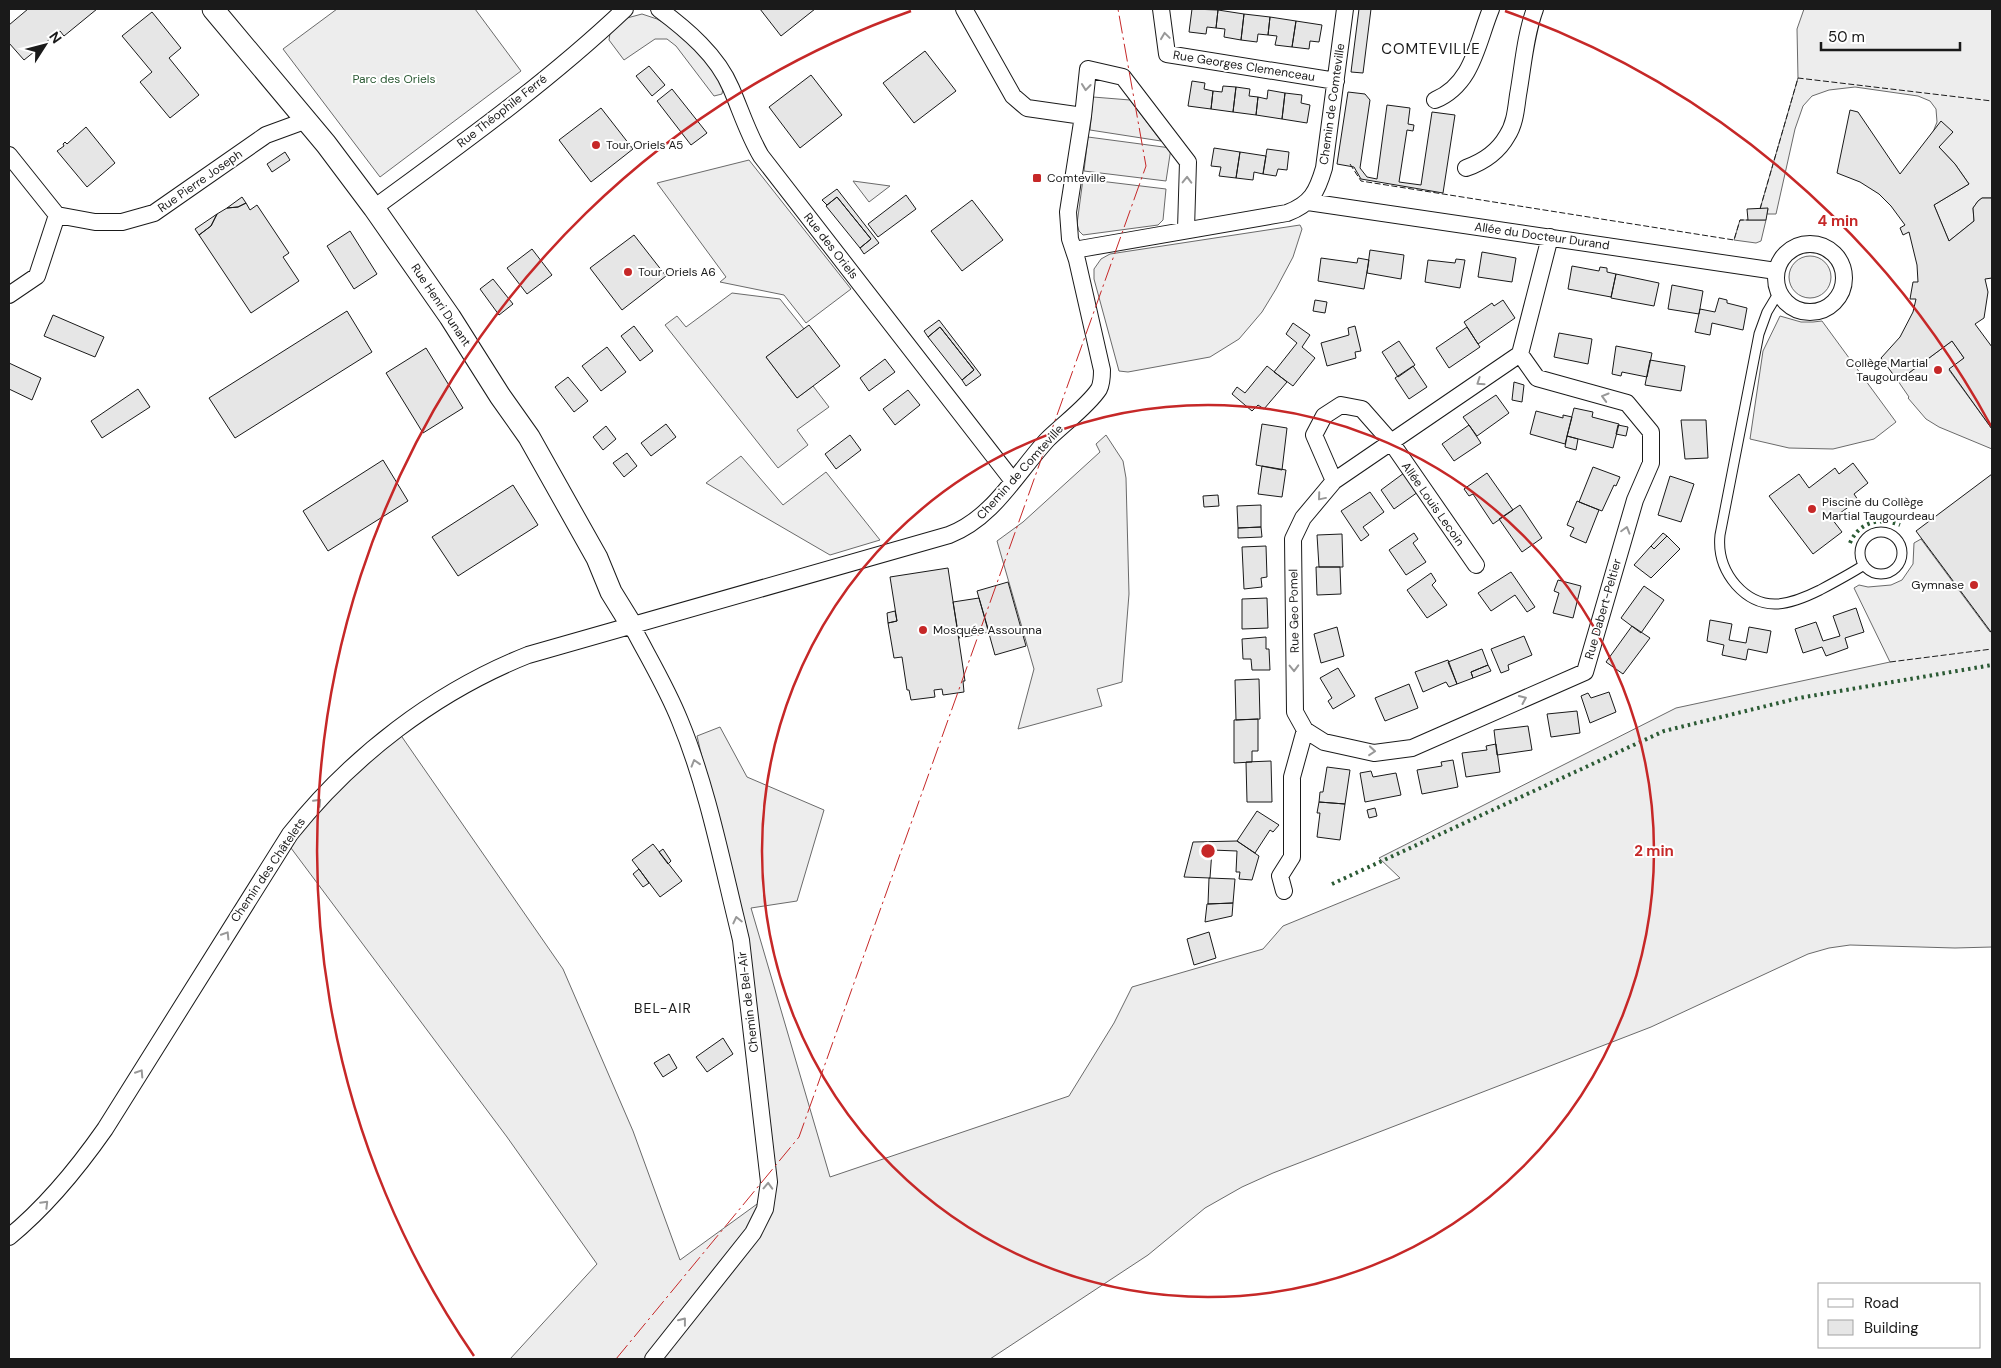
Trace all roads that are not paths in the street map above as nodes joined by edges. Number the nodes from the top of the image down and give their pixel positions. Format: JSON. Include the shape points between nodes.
{"nodes":[{"id":1,"x":213,"y":9,"type":"edge"},
{"id":2,"x":625,"y":9,"type":"edge"},
{"id":3,"x":659,"y":9,"type":"edge"},
{"id":4,"x":964,"y":9,"type":"edge"},
{"id":5,"x":1161,"y":9,"type":"edge"},
{"id":6,"x":1345,"y":9,"type":"edge"},
{"id":7,"x":1492,"y":9,"type":"edge"},
{"id":8,"x":1535,"y":9,"type":"edge"},
{"id":9,"x":1336,"y":81,"type":"junction"},
{"id":10,"x":1435,"y":100,"type":"dead end"},
{"id":11,"x":1083,"y":116,"type":"junction"},
{"id":12,"x":307,"y":120,"type":"junction"},
{"id":13,"x":9,"y":155,"type":"edge"},
{"id":14,"x":1466,"y":168,"type":"dead end"},
{"id":15,"x":1308,"y":202,"type":"junction"},
{"id":16,"x":374,"y":208,"type":"junction"},
{"id":17,"x":57,"y":215,"type":"junction"},
{"id":18,"x":1186,"y":229,"type":"junction"},
{"id":19,"x":1550,"y":237,"type":"junction"},
{"id":20,"x":1074,"y":250,"type":"junction"},
{"id":21,"x":1776,"y":271,"type":"junction"},
{"id":22,"x":1779,"y":292,"type":"junction"},
{"id":23,"x":9,"y":295,"type":"edge"},
{"id":24,"x":1520,"y":354,"type":"junction"},
{"id":25,"x":1391,"y":442,"type":"junction"},
{"id":26,"x":1013,"y":481,"type":"junction"},
{"id":27,"x":1334,"y":481,"type":"junction"},
{"id":28,"x":1476,"y":565,"type":"dead end"},
{"id":29,"x":1864,"y":565,"type":"junction"},
{"id":30,"x":632,"y":626,"type":"junction"},
{"id":31,"x":1305,"y":730,"type":"junction"},
{"id":32,"x":1284,"y":891,"type":"dead end"},
{"id":33,"x":9,"y":1237,"type":"edge"},
{"id":34,"x":653,"y":1359,"type":"edge"}],
"edges":[{"from":1,"to":12,"type":"street","name":"Rue Henri Dunant"},
{"from":2,"to":16,"type":"street","name":"Rue Théophile Ferré","via":[[491,122]]},
{"from":3,"to":26,"type":"street","name":"Rue des Oriels","via":[[690,33],[719,67],[761,156]]},
{"from":4,"to":11,"type":"street","via":[[1013,96],[1027,108]]},
{"from":9,"to":5,"type":"street","name":"Rue Georges Clemenceau","one_way":true,"via":[[1167,54]]},
{"from":6,"to":9,"type":"street","name":"Chemin de Comteville"},
{"from":7,"to":10,"type":"street","via":[[1464,78],[1455,89]]},
{"from":8,"to":14,"type":"street","via":[[1514,120],[1508,135],[1487,158]]},
{"from":9,"to":15,"type":"street","name":"Chemin de Comteville","via":[[1324,168],[1317,189]]},
{"from":18,"to":11,"type":"street","one_way":true,"via":[[1188,162],[1123,77],[1088,69]]},
{"from":11,"to":20,"type":"street","via":[[1068,212]]},
{"from":12,"to":16,"type":"street","name":"Rue Henri Dunant"},
{"from":12,"to":17,"type":"street","name":"Rue Pierre Joseph","via":[[266,135],[154,213],[122,222],[95,222]]},
{"from":13,"to":17,"type":"street"},
{"from":15,"to":18,"type":"street","via":[[1287,213]]},
{"from":15,"to":19,"type":"street","name":"Allée du Docteur Durand"},
{"from":16,"to":30,"type":"street","name":"Rue Henri Dunant","via":[[529,437]]},
{"from":17,"to":23,"type":"street","via":[[37,276]]},
{"from":18,"to":20,"type":"street"},
{"from":19,"to":21,"type":"street","name":"Allée du Docteur Durand"},
{"from":19,"to":24,"type":"street"},
{"from":20,"to":26,"type":"street","name":"Chemin de Comteville","via":[[1102,370],[1102,383]]},
{"from":21,"to":22,"type":"street"},
{"from":21,"to":22,"type":"street","via":[[1787,252],[1797,246],[1819,245],[1833,254],[1842,268],[1844,279],[1836,300],[1818,311],[1791,307]]},
{"from":22,"to":29,"type":"lane","via":[[1759,334],[1720,535],[1720,556],[1726,572],[1739,588],[1754,598],[1776,605],[1799,600]]},
{"from":24,"to":25,"type":"street","name":"Rue Geo Pomel","one_way":true},
{"from":31,"to":24,"type":"street","name":"Rue Dabert-Peltier","one_way":true,"via":[[1324,742],[1374,753],[1412,748],[1585,672],[1635,500],[1651,463],[1651,432],[1627,403],[1537,378]]},
{"from":25,"to":27,"type":"street","name":"Rue Geo Pomel"},
{"from":25,"to":27,"type":"street","via":[[1362,409],[1341,405],[1324,416],[1314,435]]},
{"from":25,"to":28,"type":"street","name":"Allée Louis Lecoin"},
{"from":26,"to":30,"type":"street","name":"Chemin de Comteville","via":[[984,514],[957,532]]},
{"from":27,"to":31,"type":"street","name":"Rue Geo Pomel","one_way":true,"via":[[1303,518],[1293,539],[1295,712]]},
{"from":29,"to":29,"type":"lane","via":[[1879,574],[1891,572],[1902,558],[1898,542],[1886,533],[1868,537],[1860,553]]},
{"from":33,"to":30,"type":"street","name":"Chemin des Châtelets","one_way":true,"via":[[54,1195],[86,1156],[290,834],[347,772],[407,721],[497,668],[549,648]]},
{"from":34,"to":30,"type":"street","name":"Chemin de Bel-Air","one_way":true,"via":[[753,1233],[765,1209],[769,1182],[736,919],[690,747]]},
{"from":31,"to":32,"type":"street","via":[[1292,776],[1292,857],[1280,876]]}]}
